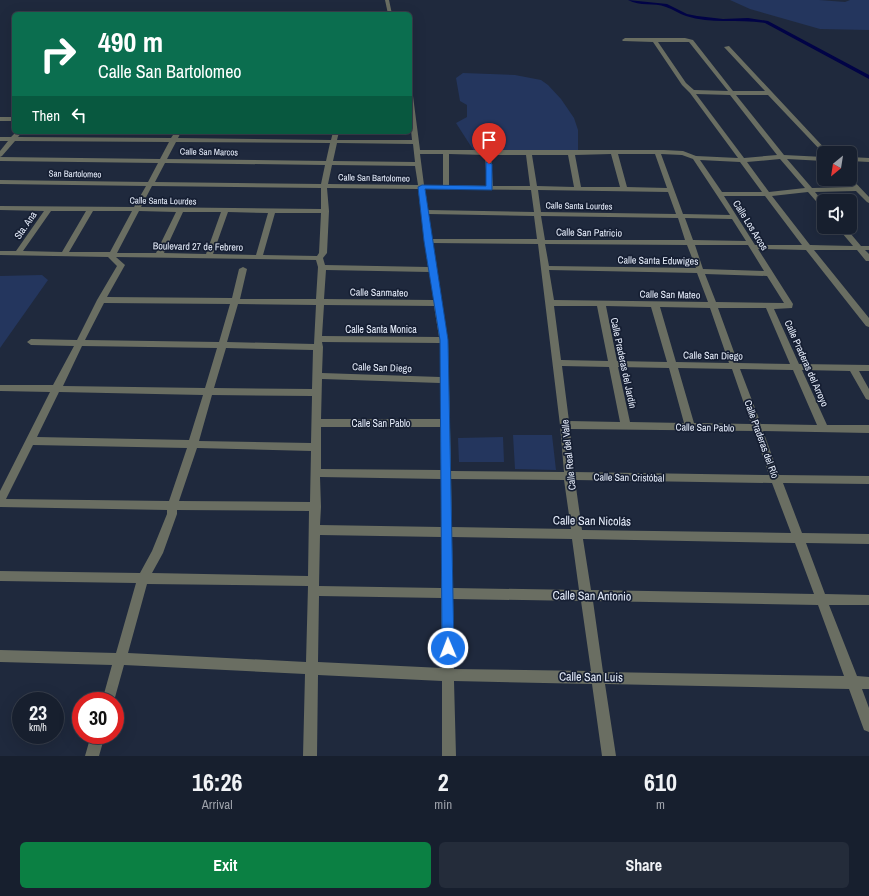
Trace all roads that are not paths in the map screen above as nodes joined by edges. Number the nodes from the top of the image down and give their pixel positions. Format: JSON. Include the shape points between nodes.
{"nodes":[{"id":1,"x":388,"y":0,"type":"edge"},
{"id":2,"x":390,"y":12,"type":"edge"},
{"id":3,"x":625,"y":40,"type":"dead end"},
{"id":4,"x":654,"y":40,"type":"junction"},
{"id":5,"x":727,"y":47,"type":"dead end"},
{"id":6,"x":692,"y":92,"type":"junction"},
{"id":7,"x":769,"y":92,"type":"junction"},
{"id":8,"x":731,"y":93,"type":"junction"},
{"id":9,"x":0,"y":119,"type":"edge"},
{"id":10,"x":12,"y":119,"type":"edge"},
{"id":11,"x":412,"y":122,"type":"edge"},
{"id":12,"x":18,"y":134,"type":"edge"},
{"id":13,"x":177,"y":134,"type":"edge"},
{"id":14,"x":335,"y":134,"type":"edge"},
{"id":15,"x":0,"y":139,"type":"edge"},
{"id":16,"x":14,"y":139,"type":"junction"},
{"id":17,"x":173,"y":140,"type":"junction"},
{"id":18,"x":333,"y":141,"type":"junction"},
{"id":19,"x":819,"y":146,"type":"edge"},
{"id":20,"x":416,"y":147,"type":"junction"},
{"id":21,"x":446,"y":152,"type":"junction"},
{"id":22,"x":488,"y":152,"type":"junction"},
{"id":23,"x":571,"y":152,"type":"junction"},
{"id":24,"x":614,"y":152,"type":"junction"},
{"id":25,"x":656,"y":152,"type":"junction"},
{"id":26,"x":529,"y":153,"type":"junction"},
{"id":27,"x":0,"y":155,"type":"edge"},
{"id":28,"x":782,"y":157,"type":"junction"},
{"id":29,"x":695,"y":158,"type":"junction"},
{"id":30,"x":817,"y":158,"type":"edge"},
{"id":31,"x":0,"y":159,"type":"edge"},
{"id":32,"x":857,"y":159,"type":"edge"},
{"id":33,"x":741,"y":160,"type":"junction"},
{"id":34,"x":869,"y":160,"type":"edge"},
{"id":35,"x":162,"y":161,"type":"junction"},
{"id":36,"x":329,"y":163,"type":"junction"},
{"id":37,"x":418,"y":164,"type":"junction"},
{"id":38,"x":0,"y":182,"type":"edge"},
{"id":39,"x":150,"y":184,"type":"junction"},
{"id":40,"x":324,"y":186,"type":"junction"},
{"id":41,"x":855,"y":186,"type":"edge"},
{"id":42,"x":422,"y":187,"type":"junction"},
{"id":43,"x":446,"y":188,"type":"junction"},
{"id":44,"x":490,"y":188,"type":"junction"},
{"id":45,"x":533,"y":189,"type":"junction"},
{"id":46,"x":578,"y":189,"type":"junction"},
{"id":47,"x":857,"y":189,"type":"junction"},
{"id":48,"x":624,"y":190,"type":"junction"},
{"id":49,"x":670,"y":190,"type":"junction"},
{"id":50,"x":810,"y":190,"type":"junction"},
{"id":51,"x":720,"y":194,"type":"junction"},
{"id":52,"x":768,"y":194,"type":"junction"},
{"id":53,"x":817,"y":198,"type":"edge"},
{"id":54,"x":869,"y":201,"type":"edge"},
{"id":55,"x":49,"y":208,"type":"junction"},
{"id":56,"x":1,"y":209,"type":"edge"},
{"id":57,"x":91,"y":209,"type":"junction"},
{"id":58,"x":136,"y":209,"type":"junction"},
{"id":59,"x":180,"y":210,"type":"junction"},
{"id":60,"x":225,"y":210,"type":"junction"},
{"id":61,"x":272,"y":211,"type":"junction"},
{"id":62,"x":325,"y":211,"type":"junction"},
{"id":63,"x":425,"y":212,"type":"junction"},
{"id":64,"x":537,"y":214,"type":"junction"},
{"id":65,"x":679,"y":216,"type":"junction"},
{"id":66,"x":733,"y":216,"type":"junction"},
{"id":67,"x":847,"y":234,"type":"edge"},
{"id":68,"x":428,"y":241,"type":"junction"},
{"id":69,"x":541,"y":241,"type":"junction"},
{"id":70,"x":689,"y":243,"type":"junction"},
{"id":71,"x":751,"y":245,"type":"junction"},
{"id":72,"x":810,"y":248,"type":"junction"},
{"id":73,"x":859,"y":248,"type":"junction"},
{"id":74,"x":869,"y":248,"type":"edge"},
{"id":75,"x":0,"y":253,"type":"edge"},
{"id":76,"x":18,"y":253,"type":"junction"},
{"id":77,"x":64,"y":254,"type":"junction"},
{"id":78,"x":112,"y":255,"type":"junction"},
{"id":79,"x":159,"y":255,"type":"junction"},
{"id":80,"x":210,"y":256,"type":"junction"},
{"id":81,"x":258,"y":257,"type":"junction"},
{"id":82,"x":869,"y":259,"type":"edge"},
{"id":83,"x":320,"y":263,"type":"junction"},
{"id":84,"x":545,"y":268,"type":"junction"},
{"id":85,"x":243,"y":269,"type":"dead end"},
{"id":86,"x":433,"y":270,"type":"junction"},
{"id":87,"x":700,"y":271,"type":"junction"},
{"id":88,"x":770,"y":274,"type":"junction"},
{"id":89,"x":101,"y":300,"type":"junction"},
{"id":90,"x":235,"y":301,"type":"junction"},
{"id":91,"x":320,"y":302,"type":"junction"},
{"id":92,"x":550,"y":303,"type":"junction"},
{"id":93,"x":438,"y":304,"type":"junction"},
{"id":94,"x":601,"y":304,"type":"junction"},
{"id":95,"x":655,"y":304,"type":"junction"},
{"id":96,"x":713,"y":305,"type":"junction"},
{"id":97,"x":789,"y":305,"type":"joint"},
{"id":98,"x":769,"y":306,"type":"junction"},
{"id":99,"x":869,"y":324,"type":"edge"},
{"id":100,"x":444,"y":340,"type":"junction"},
{"id":101,"x":31,"y":342,"type":"dead end"},
{"id":102,"x":79,"y":343,"type":"junction"},
{"id":103,"x":319,"y":343,"type":"junction"},
{"id":104,"x":222,"y":346,"type":"junction"},
{"id":105,"x":557,"y":363,"type":"junction"},
{"id":106,"x":613,"y":364,"type":"junction"},
{"id":107,"x":673,"y":365,"type":"junction"},
{"id":108,"x":736,"y":366,"type":"junction"},
{"id":109,"x":797,"y":367,"type":"junction"},
{"id":110,"x":854,"y":368,"type":"junction"},
{"id":111,"x":869,"y":368,"type":"edge"},
{"id":112,"x":318,"y":376,"type":"junction"},
{"id":113,"x":445,"y":380,"type":"junction"},
{"id":114,"x":0,"y":388,"type":"edge"},
{"id":115,"x":57,"y":390,"type":"junction"},
{"id":116,"x":207,"y":392,"type":"junction"},
{"id":117,"x":318,"y":393,"type":"junction"},
{"id":118,"x":869,"y":397,"type":"edge"},
{"id":119,"x":317,"y":423,"type":"junction"},
{"id":120,"x":445,"y":423,"type":"junction"},
{"id":121,"x":565,"y":425,"type":"junction"},
{"id":122,"x":626,"y":426,"type":"junction"},
{"id":123,"x":690,"y":427,"type":"junction"},
{"id":124,"x":757,"y":428,"type":"junction"},
{"id":125,"x":824,"y":429,"type":"junction"},
{"id":126,"x":869,"y":429,"type":"edge"},
{"id":127,"x":30,"y":441,"type":"junction"},
{"id":128,"x":193,"y":445,"type":"junction"},
{"id":129,"x":317,"y":447,"type":"junction"},
{"id":130,"x":316,"y":473,"type":"junction"},
{"id":131,"x":446,"y":475,"type":"junction"},
{"id":132,"x":569,"y":477,"type":"junction"},
{"id":133,"x":776,"y":479,"type":"junction"},
{"id":134,"x":869,"y":480,"type":"edge"},
{"id":135,"x":0,"y":502,"type":"edge"},
{"id":136,"x":172,"y":506,"type":"junction"},
{"id":137,"x":316,"y":507,"type":"junction"},
{"id":138,"x":315,"y":530,"type":"junction"},
{"id":139,"x":446,"y":532,"type":"junction"},
{"id":140,"x":577,"y":534,"type":"junction"},
{"id":141,"x":798,"y":538,"type":"junction"},
{"id":142,"x":869,"y":539,"type":"edge"},
{"id":143,"x":0,"y":576,"type":"edge"},
{"id":144,"x":143,"y":579,"type":"junction"},
{"id":145,"x":314,"y":586,"type":"junction"},
{"id":146,"x":447,"y":594,"type":"junction"},
{"id":147,"x":585,"y":596,"type":"junction"},
{"id":148,"x":821,"y":599,"type":"junction"},
{"id":149,"x":869,"y":600,"type":"edge"},
{"id":150,"x":0,"y":656,"type":"edge"},
{"id":151,"x":120,"y":659,"type":"junction"},
{"id":152,"x":312,"y":669,"type":"junction"},
{"id":153,"x":448,"y":675,"type":"junction"},
{"id":154,"x":597,"y":677,"type":"junction"},
{"id":155,"x":853,"y":683,"type":"junction"},
{"id":156,"x":869,"y":683,"type":"edge"},
{"id":157,"x":111,"y":692,"type":"edge"},
{"id":158,"x":869,"y":725,"type":"edge"},
{"id":159,"x":95,"y":744,"type":"edge"},
{"id":160,"x":92,"y":756,"type":"edge"},
{"id":161,"x":310,"y":756,"type":"edge"},
{"id":162,"x":449,"y":756,"type":"edge"},
{"id":163,"x":609,"y":756,"type":"edge"}],
"edges":[{"from":1,"to":2,"type":"street"},
{"from":3,"to":4,"type":"street"},
{"from":4,"to":6,"type":"street"},
{"from":4,"to":8,"type":"street","via":[[691,41]]},
{"from":5,"to":7,"type":"street"},
{"from":6,"to":8,"type":"street"},
{"from":6,"to":33,"type":"street"},
{"from":7,"to":8,"type":"street"},
{"from":7,"to":19,"type":"street"},
{"from":8,"to":28,"type":"street"},
{"from":9,"to":10,"type":"street"},
{"from":11,"to":20,"type":"street"},
{"from":12,"to":16,"type":"street"},
{"from":13,"to":17,"type":"street"},
{"from":14,"to":18,"type":"street"},
{"from":15,"to":16,"type":"street"},
{"from":16,"to":17,"type":"street"},
{"from":16,"to":27,"type":"street"},
{"from":17,"to":18,"type":"street"},
{"from":17,"to":35,"type":"street"},
{"from":18,"to":20,"type":"street"},
{"from":18,"to":36,"type":"street"},
{"from":20,"to":21,"type":"street"},
{"from":20,"to":37,"type":"street"},
{"from":21,"to":22,"type":"street"},
{"from":21,"to":43,"type":"street"},
{"from":22,"to":26,"type":"street"},
{"from":22,"to":44,"type":"street"},
{"from":23,"to":24,"type":"street"},
{"from":23,"to":26,"type":"street"},
{"from":23,"to":46,"type":"street"},
{"from":24,"to":25,"type":"street"},
{"from":24,"to":48,"type":"street"},
{"from":25,"to":29,"type":"street","via":[[683,153]]},
{"from":25,"to":49,"type":"street","name":"Calle Praderas del Río"},
{"from":26,"to":45,"type":"street","name":"Calle Real del Valle"},
{"from":28,"to":30,"type":"street"},
{"from":28,"to":33,"type":"street"},
{"from":28,"to":50,"type":"street"},
{"from":29,"to":33,"type":"street"},
{"from":29,"to":51,"type":"street","name":"Calle Los Arcos"},
{"from":31,"to":35,"type":"street","name":"Calle San Marcos"},
{"from":32,"to":34,"type":"street"},
{"from":33,"to":52,"type":"street"},
{"from":35,"to":36,"type":"street","name":"Calle San Marcos"},
{"from":35,"to":39,"type":"street"},
{"from":36,"to":37,"type":"street","name":"Calle San Marcos"},
{"from":36,"to":40,"type":"street"},
{"from":37,"to":42,"type":"street"},
{"from":38,"to":39,"type":"street","name":"San Bartolomeo"},
{"from":39,"to":40,"type":"street","name":"Calle San Bartolomeo"},
{"from":39,"to":58,"type":"street"},
{"from":40,"to":42,"type":"street","name":"Calle San Bartolomeo"},
{"from":40,"to":62,"type":"street"},
{"from":41,"to":47,"type":"street"},
{"from":42,"to":43,"type":"street","name":"Calle San Bartolomeo"},
{"from":42,"to":63,"type":"street"},
{"from":43,"to":44,"type":"street","name":"Calle San Bartolomeo"},
{"from":44,"to":45,"type":"street","name":"Calle San Bartolomeo"},
{"from":45,"to":46,"type":"street","name":"Calle San Bartolomeo"},
{"from":45,"to":64,"type":"street","name":"Calle Real del Valle"},
{"from":46,"to":48,"type":"street","name":"Calle San Bartolomeo"},
{"from":47,"to":50,"type":"street"},
{"from":47,"to":54,"type":"street"},
{"from":48,"to":49,"type":"street","name":"Calle San Bartolomeo"},
{"from":49,"to":65,"type":"street","name":"Calle Praderas del Río"},
{"from":50,"to":52,"type":"street"},
{"from":50,"to":53,"type":"street"},
{"from":51,"to":52,"type":"street"},
{"from":51,"to":66,"type":"street","name":"Calle Los Arcos"},
{"from":52,"to":72,"type":"street"},
{"from":55,"to":56,"type":"street","name":"Calle Santa Lourdes"},
{"from":55,"to":57,"type":"street","name":"Calle Santa Lourdes"},
{"from":55,"to":76,"type":"street","name":"Sta. Ana"},
{"from":57,"to":58,"type":"street","name":"Calle Santa Lourdes"},
{"from":57,"to":77,"type":"street"},
{"from":58,"to":59,"type":"street","name":"Calle Santa Lourdes"},
{"from":58,"to":78,"type":"street"},
{"from":59,"to":60,"type":"street","name":"Calle Santa Lourdes"},
{"from":59,"to":79,"type":"street"},
{"from":60,"to":61,"type":"street","name":"Calle Santa Lourdes"},
{"from":60,"to":80,"type":"street"},
{"from":61,"to":62,"type":"street","name":"Calle Santa Lourdes"},
{"from":61,"to":81,"type":"street"},
{"from":62,"to":83,"type":"street","via":[[323,253]]},
{"from":63,"to":64,"type":"street","name":"Calle Santa Lourdes"},
{"from":63,"to":68,"type":"street"},
{"from":64,"to":65,"type":"street","name":"Calle Santa Lourdes"},
{"from":64,"to":69,"type":"street","name":"Calle Real del Valle"},
{"from":65,"to":66,"type":"street","name":"Calle Santa Lourdes"},
{"from":65,"to":70,"type":"street","name":"Calle Praderas del Río"},
{"from":66,"to":71,"type":"street","name":"Calle Los Arcos"},
{"from":67,"to":73,"type":"street"},
{"from":68,"to":69,"type":"street","name":"Calle San Patricio"},
{"from":68,"to":86,"type":"street"},
{"from":69,"to":70,"type":"street","name":"Calle San Patricio"},
{"from":69,"to":84,"type":"street","name":"Calle Real del Valle"},
{"from":70,"to":71,"type":"street","name":"Calle San Patricio"},
{"from":70,"to":87,"type":"street","name":"Calle Praderas del Río"},
{"from":71,"to":72,"type":"street","name":"Calle San Patricio"},
{"from":71,"to":88,"type":"street","name":"Calle Los Arcos"},
{"from":72,"to":73,"type":"street","name":"Calle San Patricio"},
{"from":72,"to":99,"type":"street"},
{"from":73,"to":74,"type":"street","name":"Calle San Patricio"},
{"from":73,"to":82,"type":"street"},
{"from":75,"to":76,"type":"street","name":"Boulevard 27 de Febrero"},
{"from":76,"to":77,"type":"street","name":"Boulevard 27 de Febrero"},
{"from":77,"to":78,"type":"street","name":"Boulevard 27 de Febrero"},
{"from":78,"to":79,"type":"street","name":"Boulevard 27 de Febrero"},
{"from":78,"to":89,"type":"street","via":[[120,268]]},
{"from":79,"to":80,"type":"street","name":"Boulevard 27 de Febrero"},
{"from":80,"to":81,"type":"street","name":"Boulevard 27 de Febrero"},
{"from":81,"to":83,"type":"street","name":"Boulevard 27 de Febrero"},
{"from":83,"to":86,"type":"street"},
{"from":83,"to":91,"type":"street"},
{"from":84,"to":87,"type":"street","name":"Calle Santa Eduwiges"},
{"from":84,"to":92,"type":"street","name":"Calle Real del Valle"},
{"from":85,"to":90,"type":"street"},
{"from":86,"to":93,"type":"street"},
{"from":87,"to":88,"type":"street","name":"Calle Santa Eduwiges"},
{"from":87,"to":96,"type":"street","name":"Calle Praderas del Río"},
{"from":88,"to":97,"type":"street","name":"Calle Los Arcos"},
{"from":89,"to":90,"type":"street","name":"Calle Sanmateo"},
{"from":89,"to":102,"type":"street"},
{"from":90,"to":91,"type":"street","name":"Calle Sanmateo"},
{"from":90,"to":104,"type":"street"},
{"from":91,"to":93,"type":"street","name":"Calle Sanmateo"},
{"from":91,"to":103,"type":"street"},
{"from":92,"to":94,"type":"street","name":"Calle San Mateo"},
{"from":92,"to":105,"type":"street","name":"Calle Real del Valle"},
{"from":93,"to":100,"type":"street"},
{"from":94,"to":95,"type":"street","name":"Calle San Mateo"},
{"from":94,"to":106,"type":"street","name":"Calle Praderas del Jardín"},
{"from":95,"to":96,"type":"street","name":"Calle San Mateo"},
{"from":95,"to":107,"type":"street"},
{"from":96,"to":98,"type":"street","name":"Calle San Mateo"},
{"from":96,"to":108,"type":"street","name":"Calle Praderas del Río"},
{"from":97,"to":98,"type":"street","name":"Calle San Mateo"},
{"from":98,"to":109,"type":"street","name":"Calle Praderas del Arroyo"},
{"from":100,"to":103,"type":"street","name":"Calle Santa Monica"},
{"from":100,"to":113,"type":"street"},
{"from":101,"to":102,"type":"street","name":"Calle Santa Monica"},
{"from":102,"to":104,"type":"street","name":"Calle Santa Monica"},
{"from":102,"to":115,"type":"street"},
{"from":103,"to":104,"type":"street","name":"Calle Santa Monica"},
{"from":103,"to":112,"type":"street"},
{"from":104,"to":116,"type":"street"},
{"from":105,"to":106,"type":"street","name":"Calle San Diego"},
{"from":105,"to":121,"type":"street","name":"Calle Real del Valle"},
{"from":106,"to":107,"type":"street","name":"Calle San Diego"},
{"from":106,"to":122,"type":"street","name":"Calle Praderas del Jardín"},
{"from":107,"to":108,"type":"street","name":"Calle San Diego"},
{"from":107,"to":123,"type":"street"},
{"from":108,"to":109,"type":"street","name":"Calle San Diego"},
{"from":108,"to":124,"type":"street","name":"Calle Praderas del Río"},
{"from":109,"to":110,"type":"street","name":"Calle San Diego"},
{"from":109,"to":125,"type":"street","name":"Calle Praderas del Arroyo"},
{"from":110,"to":111,"type":"street","name":"Calle San Diego"},
{"from":110,"to":118,"type":"street"},
{"from":112,"to":113,"type":"street","name":"Calle San Diego"},
{"from":112,"to":117,"type":"street"},
{"from":113,"to":120,"type":"street"},
{"from":114,"to":115,"type":"street"},
{"from":115,"to":116,"type":"street"},
{"from":115,"to":127,"type":"street"},
{"from":116,"to":117,"type":"street"},
{"from":116,"to":128,"type":"street"},
{"from":117,"to":119,"type":"street"},
{"from":119,"to":120,"type":"street","name":"Calle San Pablo"},
{"from":119,"to":129,"type":"street"},
{"from":120,"to":131,"type":"street"},
{"from":121,"to":122,"type":"street","name":"Calle San Pablo"},
{"from":121,"to":132,"type":"street","name":"Calle Real del Valle"},
{"from":122,"to":123,"type":"street","name":"Calle San Pablo"},
{"from":123,"to":124,"type":"street","name":"Calle San Pablo"},
{"from":124,"to":125,"type":"street","name":"Calle San Pablo"},
{"from":124,"to":133,"type":"street","name":"Calle Praderas del Río"},
{"from":125,"to":126,"type":"street","name":"Calle San Pablo"},
{"from":127,"to":128,"type":"street"},
{"from":127,"to":135,"type":"street"},
{"from":128,"to":129,"type":"street"},
{"from":128,"to":136,"type":"street"},
{"from":129,"to":130,"type":"street"},
{"from":130,"to":131,"type":"street","name":"Calle San Cristóbal"},
{"from":130,"to":137,"type":"street"},
{"from":131,"to":132,"type":"street","name":"Calle San Cristóbal"},
{"from":131,"to":139,"type":"street"},
{"from":132,"to":133,"type":"street","name":"Calle San Cristóbal"},
{"from":132,"to":140,"type":"street","name":"Calle Real del Valle"},
{"from":133,"to":134,"type":"street","name":"Calle San Cristóbal"},
{"from":133,"to":141,"type":"street","name":"Calle Praderas del Río"},
{"from":135,"to":136,"type":"street"},
{"from":136,"to":137,"type":"street"},
{"from":136,"to":144,"type":"street","via":[[172,514],[157,554]]},
{"from":137,"to":138,"type":"street"},
{"from":138,"to":139,"type":"street","name":"Calle San Nicolás"},
{"from":138,"to":145,"type":"street"},
{"from":139,"to":140,"type":"street","name":"Calle San Nicolás"},
{"from":139,"to":146,"type":"street"},
{"from":140,"to":141,"type":"street","name":"Calle San Nicolás"},
{"from":140,"to":147,"type":"street","name":"Calle Real del Valle"},
{"from":141,"to":142,"type":"street","name":"Calle San Nicolás"},
{"from":141,"to":148,"type":"street","name":"Calle Praderas del Río"},
{"from":143,"to":144,"type":"street","name":"Calle San Antonio"},
{"from":144,"to":145,"type":"street","name":"Calle San Antonio"},
{"from":144,"to":151,"type":"street"},
{"from":145,"to":146,"type":"street","name":"Calle San Antonio"},
{"from":145,"to":152,"type":"street"},
{"from":146,"to":147,"type":"street","name":"Calle San Antonio"},
{"from":146,"to":153,"type":"street"},
{"from":147,"to":148,"type":"street","name":"Calle San Antonio"},
{"from":147,"to":154,"type":"street","name":"Calle Real del Valle"},
{"from":148,"to":149,"type":"street","name":"Calle San Antonio"},
{"from":148,"to":155,"type":"street","name":"Calle Praderas del Río"},
{"from":150,"to":151,"type":"street","name":"Calle San Luis"},
{"from":151,"to":152,"type":"street","name":"Calle San Luis"},
{"from":151,"to":157,"type":"street"},
{"from":152,"to":153,"type":"street","name":"Calle San Luis"},
{"from":152,"to":161,"type":"street"},
{"from":153,"to":154,"type":"street","name":"Calle San Luis"},
{"from":153,"to":162,"type":"street"},
{"from":154,"to":155,"type":"street","name":"Calle San Luis"},
{"from":154,"to":163,"type":"street","name":"Calle Real del Valle"},
{"from":155,"to":156,"type":"street","name":"Calle San Luis"},
{"from":155,"to":158,"type":"street","name":"Calle Praderas del Río"},
{"from":159,"to":160,"type":"street"}]}
